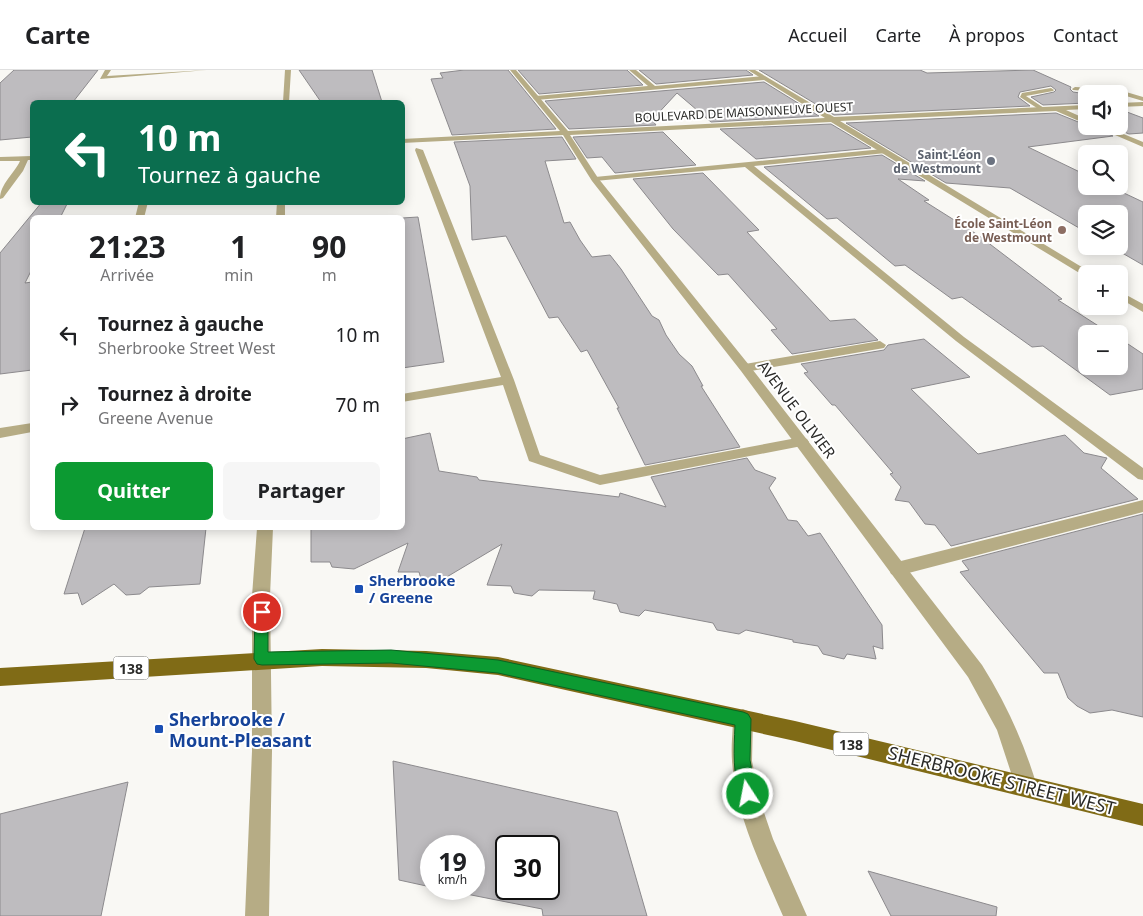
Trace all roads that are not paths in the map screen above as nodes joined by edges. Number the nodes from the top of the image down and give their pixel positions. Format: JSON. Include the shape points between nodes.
{"nodes":[{"id":1,"x":108,"y":70,"type":"edge"},
{"id":2,"x":204,"y":70,"type":"edge"},
{"id":3,"x":288,"y":70,"type":"edge"},
{"id":4,"x":512,"y":70,"type":"edge"},
{"id":5,"x":632,"y":70,"type":"edge"},
{"id":6,"x":751,"y":70,"type":"edge"},
{"id":7,"x":764,"y":78,"type":"junction"},
{"id":8,"x":654,"y":88,"type":"junction"},
{"id":9,"x":1075,"y":89,"type":"dead end"},
{"id":10,"x":1051,"y":90,"type":"dead end"},
{"id":11,"x":536,"y":98,"type":"junction"},
{"id":12,"x":1143,"y":99,"type":"edge"},
{"id":13,"x":286,"y":100,"type":"edge"},
{"id":14,"x":1143,"y":104,"type":"edge"},
{"id":15,"x":1128,"y":105,"type":"edge"},
{"id":16,"x":1078,"y":107,"type":"edge"},
{"id":17,"x":1056,"y":108,"type":"junction"},
{"id":18,"x":1042,"y":109,"type":"junction"},
{"id":19,"x":1078,"y":118,"type":"edge"},
{"id":20,"x":831,"y":119,"type":"junction"},
{"id":21,"x":565,"y":132,"type":"junction"},
{"id":22,"x":1118,"y":135,"type":"edge"},
{"id":23,"x":405,"y":141,"type":"edge"},
{"id":24,"x":1143,"y":146,"type":"edge"},
{"id":25,"x":419,"y":150,"type":"dead end"},
{"id":26,"x":883,"y":151,"type":"junction"},
{"id":27,"x":29,"y":158,"type":"edge"},
{"id":28,"x":0,"y":159,"type":"edge"},
{"id":29,"x":748,"y":165,"type":"junction"},
{"id":30,"x":596,"y":179,"type":"junction"},
{"id":31,"x":0,"y":196,"type":"edge"},
{"id":32,"x":1078,"y":269,"type":"edge"},
{"id":33,"x":1128,"y":300,"type":"edge"},
{"id":34,"x":1143,"y":309,"type":"edge"},
{"id":35,"x":880,"y":345,"type":"dead end"},
{"id":36,"x":745,"y":368,"type":"junction"},
{"id":37,"x":508,"y":380,"type":"junction"},
{"id":38,"x":405,"y":397,"type":"edge"},
{"id":39,"x":30,"y":428,"type":"edge"},
{"id":40,"x":0,"y":433,"type":"edge"},
{"id":41,"x":802,"y":442,"type":"junction"},
{"id":42,"x":1143,"y":475,"type":"edge"},
{"id":43,"x":1143,"y":506,"type":"edge"},
{"id":44,"x":265,"y":530,"type":"edge"},
{"id":45,"x":897,"y":569,"type":"junction"},
{"id":46,"x":262,"y":659,"type":"junction"},
{"id":47,"x":0,"y":677,"type":"edge"},
{"id":48,"x":743,"y":719,"type":"junction"},
{"id":49,"x":1026,"y":786,"type":"junction"},
{"id":50,"x":1143,"y":815,"type":"edge"},
{"id":51,"x":257,"y":916,"type":"edge"},
{"id":52,"x":795,"y":916,"type":"edge"}],
"edges":[{"from":1,"to":2,"type":"street","via":[[102,78]]},
{"from":3,"to":13,"type":"street"},
{"from":4,"to":11,"type":"street","name":"AVENUE OLIVIER"},
{"from":5,"to":8,"type":"street"},
{"from":6,"to":7,"type":"street"},
{"from":7,"to":8,"type":"street"},
{"from":7,"to":20,"type":"street"},
{"from":8,"to":11,"type":"street"},
{"from":9,"to":12,"type":"street","via":[[1116,91]]},
{"from":10,"to":18,"type":"street","via":[[1024,94],[1023,97]]},
{"from":11,"to":21,"type":"street","name":"AVENUE OLIVIER"},
{"from":14,"to":15,"type":"street"},
{"from":16,"to":17,"type":"street","name":"BOULEVARD DE MAISONNEUVE OUEST"},
{"from":17,"to":18,"type":"street","name":"BOULEVARD DE MAISONNEUVE OUEST"},
{"from":17,"to":19,"type":"street"},
{"from":18,"to":20,"type":"street","name":"BOULEVARD DE MAISONNEUVE OUEST"},
{"from":20,"to":21,"type":"street","name":"BOULEVARD DE MAISONNEUVE OUEST"},
{"from":20,"to":26,"type":"street"},
{"from":21,"to":23,"type":"street","name":"BOULEVARD DE MAISONNEUVE OUEST"},
{"from":21,"to":30,"type":"street","name":"AVENUE OLIVIER"},
{"from":22,"to":24,"type":"street"},
{"from":25,"to":37,"type":"street"},
{"from":26,"to":29,"type":"street"},
{"from":26,"to":32,"type":"street"},
{"from":27,"to":28,"type":"street"},
{"from":27,"to":31,"type":"street"},
{"from":29,"to":30,"type":"street"},
{"from":29,"to":42,"type":"street","via":[[960,338]]},
{"from":30,"to":36,"type":"street","name":"AVENUE OLIVIER"},
{"from":33,"to":34,"type":"street"},
{"from":35,"to":36,"type":"street"},
{"from":36,"to":41,"type":"street","name":"AVENUE OLIVIER"},
{"from":37,"to":38,"type":"street"},
{"from":37,"to":41,"type":"street","via":[[534,458],[600,480]]},
{"from":39,"to":40,"type":"street"},
{"from":41,"to":45,"type":"street","name":"AVENUE OLIVIER"},
{"from":43,"to":45,"type":"street"},
{"from":44,"to":46,"type":"street"},
{"from":45,"to":49,"type":"street","name":"AVENUE OLIVIER","via":[[992,696],[1014,745]]},
{"from":46,"to":47,"type":"main road","name":"SHERBROOKE STREET WEST","number":"138"},
{"from":46,"to":48,"type":"main road","name":"SHERBROOKE STREET WEST","number":"138","via":[[391,657],[498,666]]},
{"from":46,"to":51,"type":"street"},
{"from":48,"to":49,"type":"main road","name":"SHERBROOKE STREET WEST","number":"138"},
{"from":48,"to":52,"type":"street","via":[[742,760],[750,805]]},
{"from":49,"to":50,"type":"main road","name":"SHERBROOKE STREET WEST","number":"138"}]}
